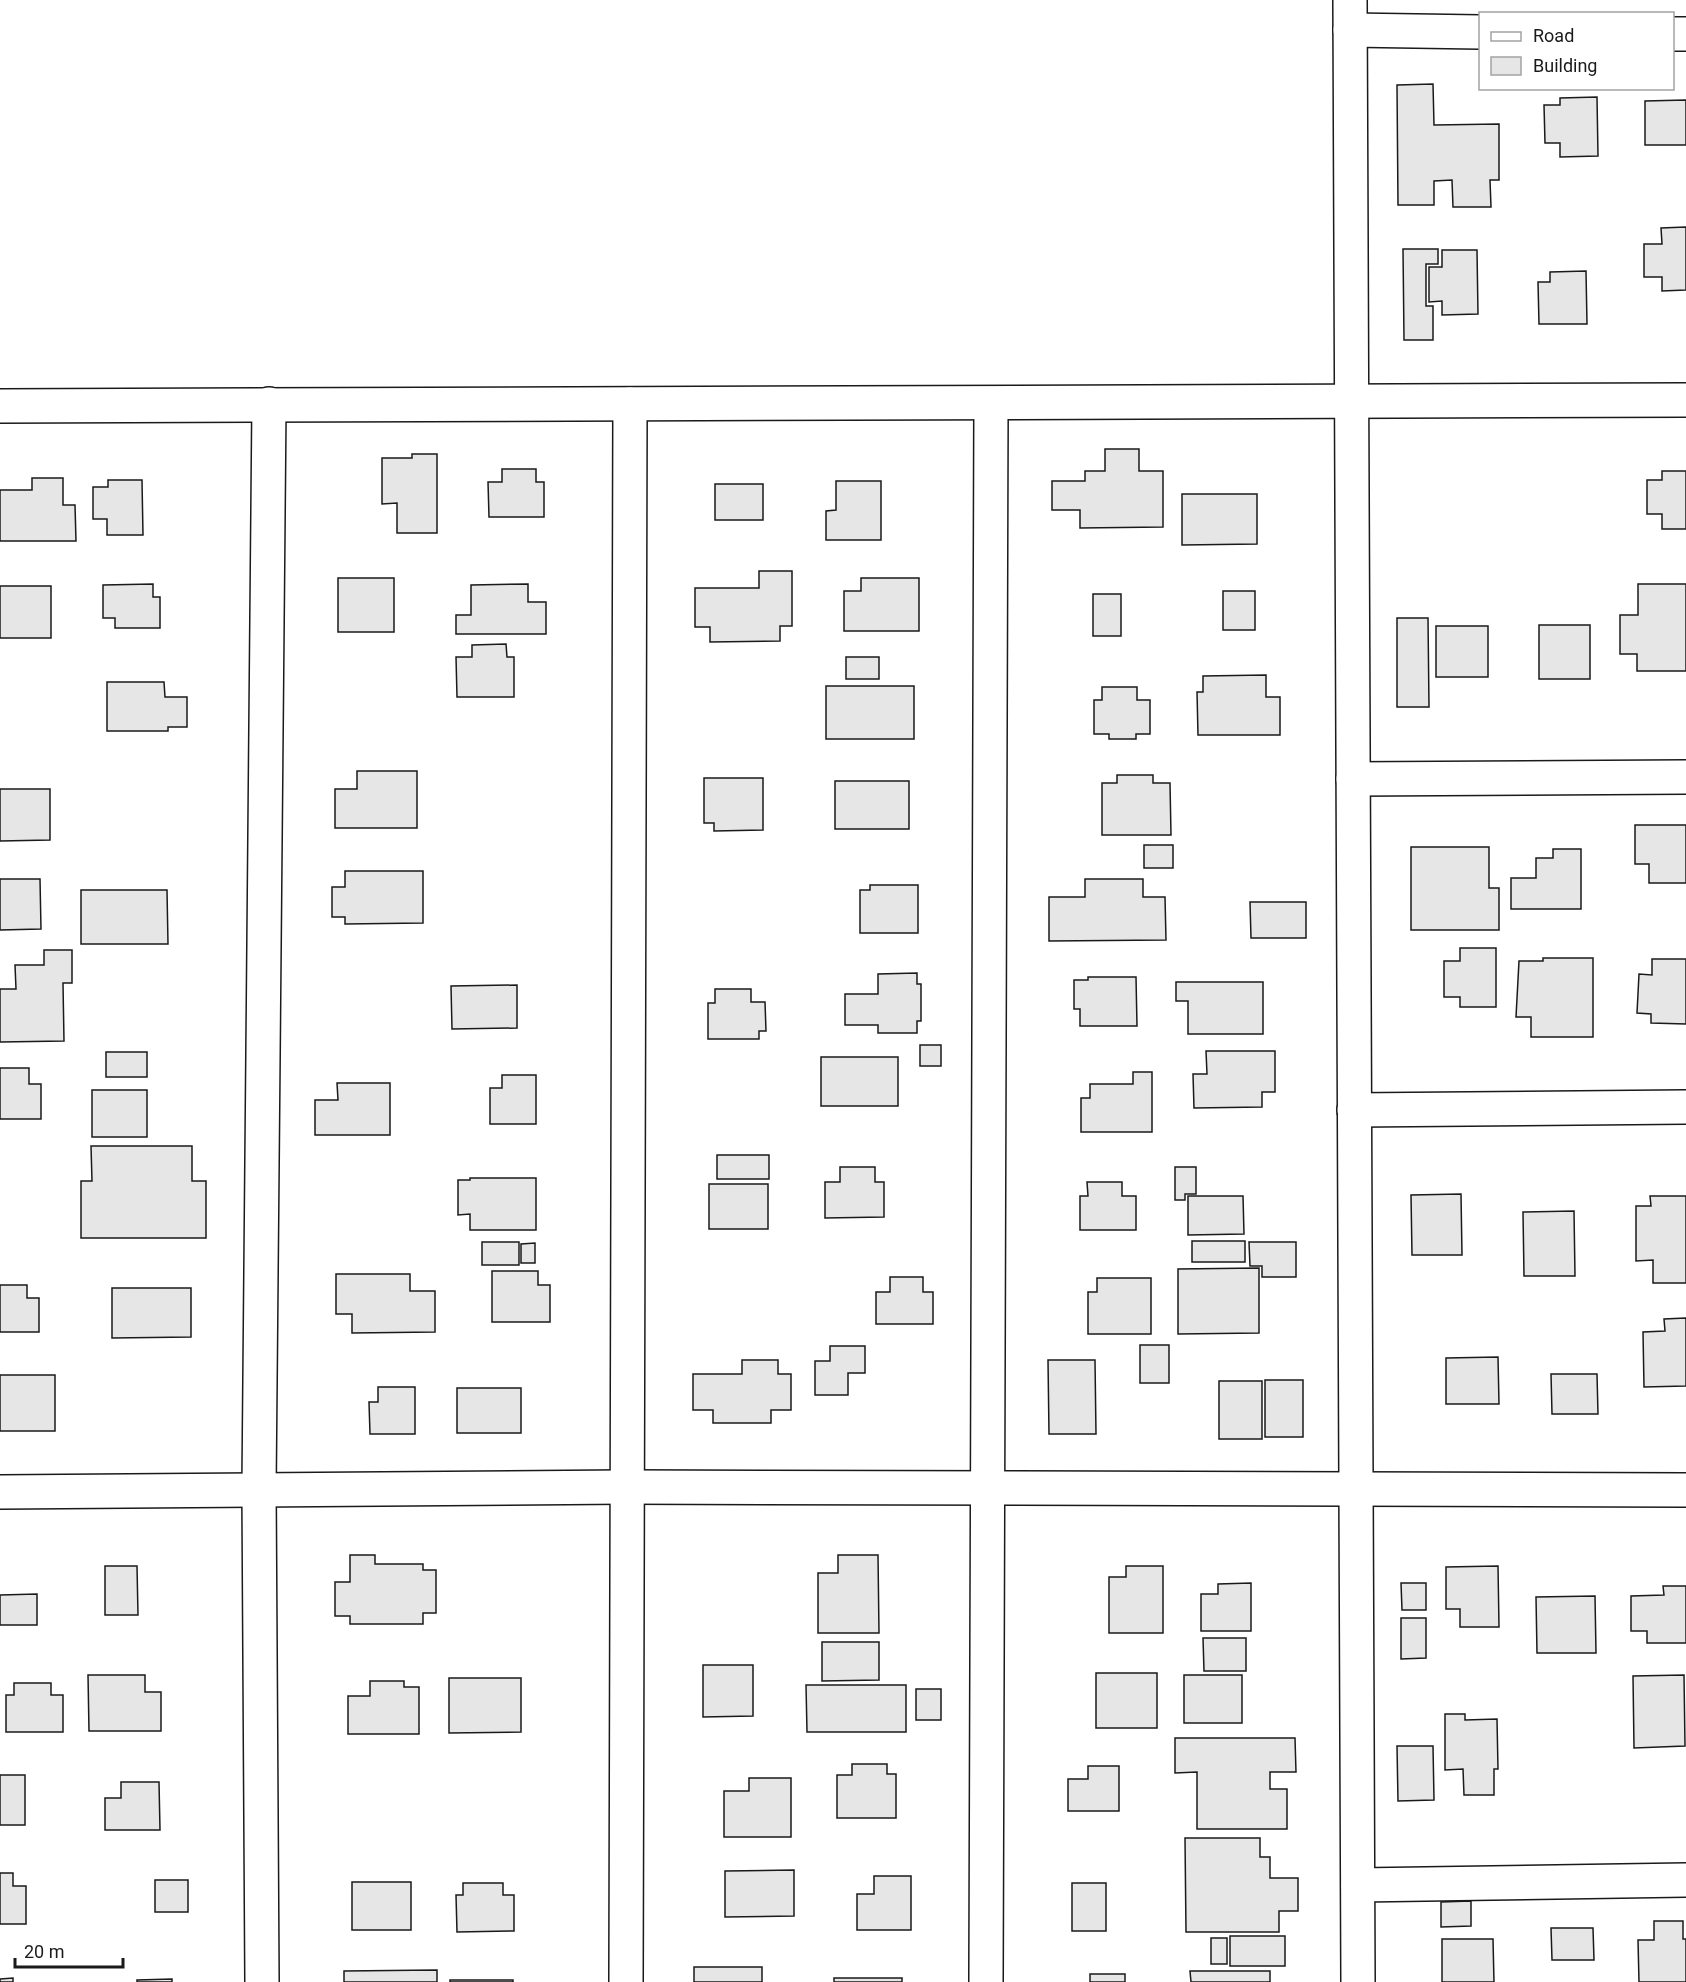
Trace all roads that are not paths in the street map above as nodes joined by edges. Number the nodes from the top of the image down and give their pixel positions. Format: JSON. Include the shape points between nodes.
{"nodes":[{"id":1,"x":1350,"y":15,"type":"edge"},
{"id":2,"x":1479,"y":32,"type":"edge"},
{"id":3,"x":1686,"y":400,"type":"edge"},
{"id":4,"x":1351,"y":401,"type":"junction"},
{"id":5,"x":269,"y":404,"type":"junction"},
{"id":6,"x":630,"y":404,"type":"junction"},
{"id":7,"x":991,"y":404,"type":"junction"},
{"id":8,"x":0,"y":406,"type":"edge"},
{"id":9,"x":1686,"y":777,"type":"edge"},
{"id":10,"x":1353,"y":779,"type":"junction"},
{"id":11,"x":1686,"y":1107,"type":"edge"},
{"id":12,"x":1354,"y":1110,"type":"junction"},
{"id":13,"x":625,"y":1486,"type":"junction"},
{"id":14,"x":990,"y":1486,"type":"junction"},
{"id":15,"x":259,"y":1488,"type":"junction"},
{"id":16,"x":1355,"y":1489,"type":"junction"},
{"id":17,"x":1686,"y":1490,"type":"edge"},
{"id":18,"x":0,"y":1492,"type":"edge"},
{"id":19,"x":1686,"y":1880,"type":"edge"},
{"id":20,"x":1358,"y":1885,"type":"junction"},
{"id":21,"x":262,"y":1982,"type":"edge"},
{"id":22,"x":626,"y":1982,"type":"edge"},
{"id":23,"x":986,"y":1982,"type":"edge"},
{"id":24,"x":1358,"y":1982,"type":"edge"}],
"edges":[{"from":1,"to":2,"type":"street"},
{"from":1,"to":4,"type":"street"},
{"from":3,"to":4,"type":"street"},
{"from":4,"to":7,"type":"street"},
{"from":4,"to":10,"type":"street"},
{"from":5,"to":6,"type":"street"},
{"from":5,"to":8,"type":"street"},
{"from":5,"to":15,"type":"street"},
{"from":6,"to":7,"type":"street"},
{"from":6,"to":13,"type":"street"},
{"from":7,"to":14,"type":"street"},
{"from":9,"to":10,"type":"street"},
{"from":10,"to":12,"type":"street"},
{"from":11,"to":12,"type":"street"},
{"from":12,"to":16,"type":"street"},
{"from":13,"to":14,"type":"street"},
{"from":13,"to":15,"type":"street"},
{"from":13,"to":22,"type":"street"},
{"from":14,"to":16,"type":"street"},
{"from":14,"to":23,"type":"street"},
{"from":15,"to":18,"type":"street"},
{"from":15,"to":21,"type":"street"},
{"from":16,"to":17,"type":"street"},
{"from":16,"to":20,"type":"street"},
{"from":19,"to":20,"type":"street"},
{"from":20,"to":24,"type":"street"}]}
